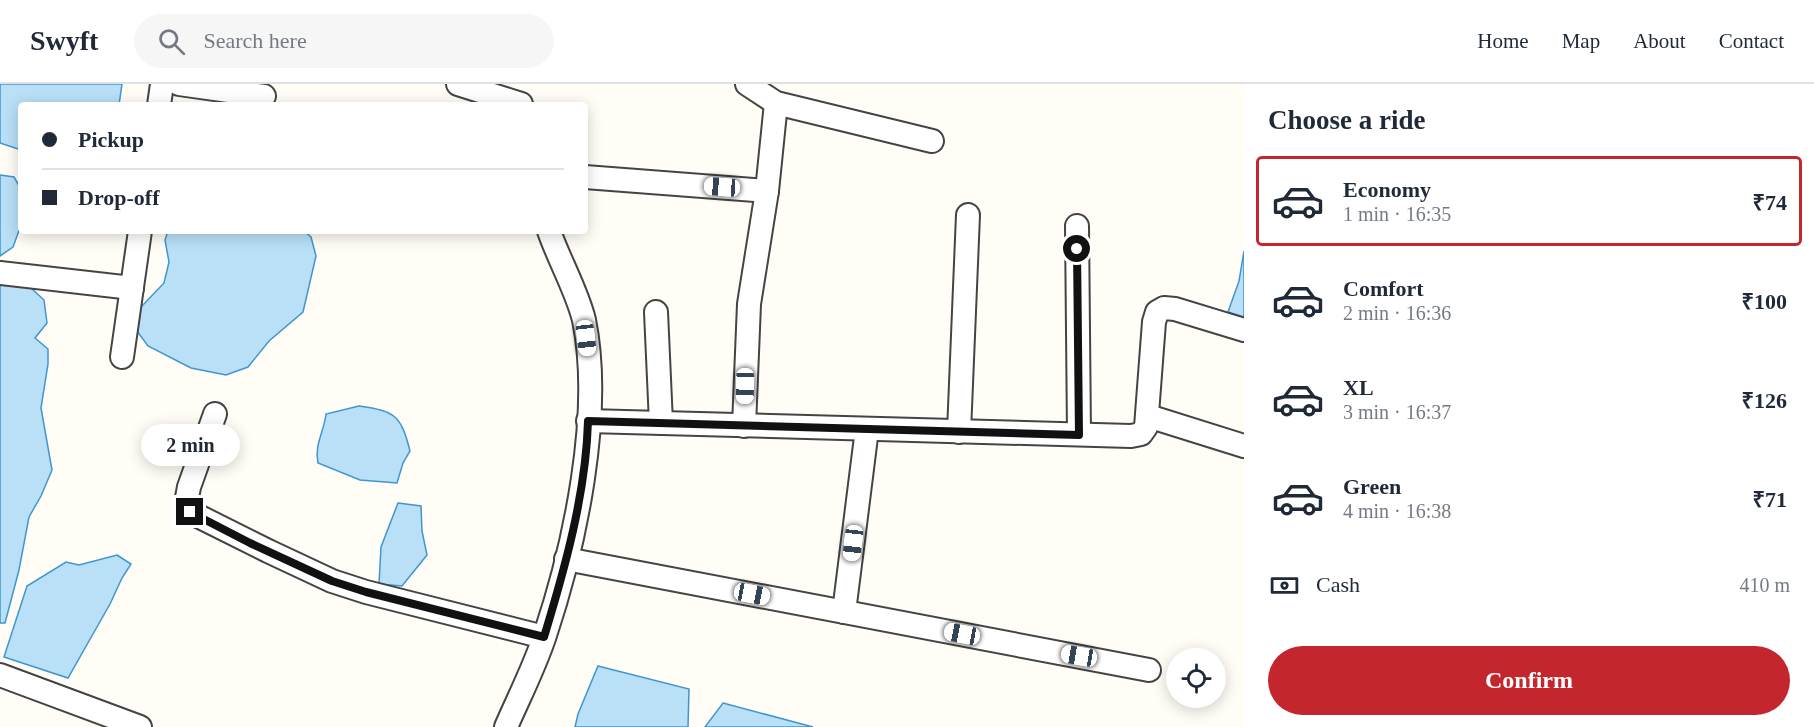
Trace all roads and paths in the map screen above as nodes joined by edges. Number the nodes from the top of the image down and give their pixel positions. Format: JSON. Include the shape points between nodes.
{"nodes":[{"id":1,"x":162,"y":84,"type":"edge"},
{"id":2,"x":179,"y":84,"type":"edge"},
{"id":3,"x":458,"y":84,"type":"edge"},
{"id":4,"x":747,"y":84,"type":"edge"},
{"id":5,"x":264,"y":95,"type":"edge"},
{"id":6,"x":521,"y":98,"type":"edge"},
{"id":7,"x":159,"y":102,"type":"edge"},
{"id":8,"x":776,"y":103,"type":"junction"},
{"id":9,"x":932,"y":141,"type":"dead end"},
{"id":10,"x":588,"y":177,"type":"edge"},
{"id":11,"x":767,"y":191,"type":"junction"},
{"id":12,"x":968,"y":215,"type":"dead end"},
{"id":13,"x":1077,"y":225,"type":"dead end"},
{"id":14,"x":140,"y":234,"type":"edge"},
{"id":15,"x":550,"y":234,"type":"edge"},
{"id":16,"x":0,"y":273,"type":"edge"},
{"id":17,"x":132,"y":288,"type":"junction"},
{"id":18,"x":657,"y":312,"type":"dead end"},
{"id":19,"x":1244,"y":330,"type":"edge"},
{"id":20,"x":122,"y":357,"type":"dead end"},
{"id":21,"x":215,"y":414,"type":"dead end"},
{"id":22,"x":1148,"y":416,"type":"junction"},
{"id":23,"x":588,"y":421,"type":"junction"},
{"id":24,"x":661,"y":423,"type":"junction"},
{"id":25,"x":744,"y":426,"type":"junction"},
{"id":26,"x":867,"y":429,"type":"junction"},
{"id":27,"x":959,"y":432,"type":"junction"},
{"id":28,"x":1079,"y":435,"type":"junction"},
{"id":29,"x":1244,"y":446,"type":"edge"},
{"id":30,"x":566,"y":559,"type":"junction"},
{"id":31,"x":844,"y":612,"type":"junction"},
{"id":32,"x":544,"y":637,"type":"junction"},
{"id":33,"x":1149,"y":670,"type":"dead end"},
{"id":34,"x":0,"y":675,"type":"edge"},
{"id":35,"x":140,"y":727,"type":"edge"},
{"id":36,"x":506,"y":727,"type":"edge"}],
"edges":[{"from":1,"to":7,"type":"street"},
{"from":2,"to":5,"type":"street"},
{"from":3,"to":6,"type":"street"},
{"from":4,"to":8,"type":"street"},
{"from":8,"to":9,"type":"street"},
{"from":8,"to":11,"type":"street"},
{"from":10,"to":11,"type":"street"},
{"from":11,"to":25,"type":"street","via":[[749,304]]},
{"from":12,"to":27,"type":"street"},
{"from":13,"to":28,"type":"street"},
{"from":14,"to":17,"type":"street"},
{"from":15,"to":23,"type":"street","via":[[583,319],[588,358]]},
{"from":16,"to":17,"type":"street"},
{"from":17,"to":20,"type":"street"},
{"from":18,"to":24,"type":"street"},
{"from":19,"to":22,"type":"street","via":[[1175,309],[1157,312]]},
{"from":21,"to":32,"type":"street","via":[[189,487],[186,503],[190,512],[332,581]]},
{"from":22,"to":28,"type":"street","via":[[1141,434]]},
{"from":22,"to":29,"type":"street"},
{"from":23,"to":24,"type":"street"},
{"from":23,"to":30,"type":"street","via":[[588,443]]},
{"from":24,"to":25,"type":"street"},
{"from":25,"to":26,"type":"street"},
{"from":26,"to":27,"type":"street"},
{"from":26,"to":31,"type":"street"},
{"from":27,"to":28,"type":"street"},
{"from":30,"to":31,"type":"street"},
{"from":30,"to":32,"type":"street"},
{"from":31,"to":33,"type":"street"},
{"from":32,"to":36,"type":"street"},
{"from":34,"to":35,"type":"street"}]}
